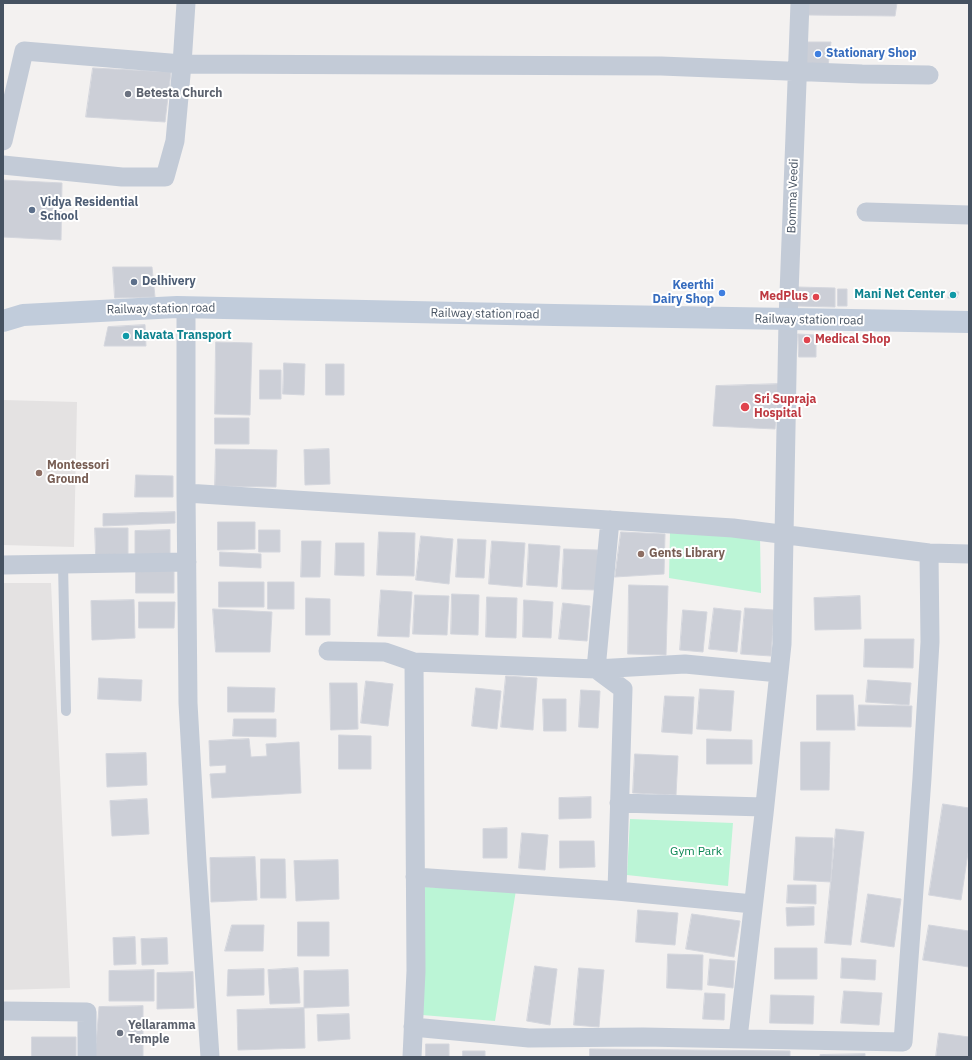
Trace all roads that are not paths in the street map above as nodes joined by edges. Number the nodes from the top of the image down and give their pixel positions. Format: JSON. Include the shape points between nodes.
{"nodes":[{"id":1,"x":186,"y":3,"type":"edge"},
{"id":2,"x":800,"y":3,"type":"edge"},
{"id":3,"x":182,"y":64,"type":"junction"},
{"id":4,"x":798,"y":72,"type":"junction"},
{"id":5,"x":929,"y":75,"type":"dead end"},
{"id":6,"x":3,"y":141,"type":"edge"},
{"id":7,"x":3,"y":165,"type":"edge"},
{"id":8,"x":866,"y":212,"type":"dead end"},
{"id":9,"x":969,"y":215,"type":"edge"},
{"id":10,"x":186,"y":307,"type":"junction"},
{"id":11,"x":788,"y":320,"type":"junction"},
{"id":12,"x":3,"y":321,"type":"edge"},
{"id":13,"x":969,"y":322,"type":"edge"},
{"id":14,"x":186,"y":493,"type":"junction"},
{"id":15,"x":610,"y":520,"type":"junction"},
{"id":16,"x":784,"y":534,"type":"junction"},
{"id":17,"x":929,"y":552,"type":"junction"},
{"id":18,"x":969,"y":554,"type":"edge"},
{"id":19,"x":186,"y":562,"type":"junction"},
{"id":20,"x":3,"y":564,"type":"edge"},
{"id":21,"x":62,"y":564,"type":"junction"},
{"id":22,"x":328,"y":651,"type":"dead end"},
{"id":23,"x":414,"y":662,"type":"junction"},
{"id":24,"x":596,"y":669,"type":"junction"},
{"id":25,"x":779,"y":673,"type":"junction"},
{"id":26,"x":66,"y":711,"type":"dead end"},
{"id":27,"x":619,"y":803,"type":"junction"},
{"id":28,"x":764,"y":807,"type":"junction"},
{"id":29,"x":415,"y":877,"type":"junction"},
{"id":30,"x":616,"y":891,"type":"junction"},
{"id":31,"x":754,"y":904,"type":"junction"},
{"id":32,"x":3,"y":1011,"type":"edge"},
{"id":33,"x":413,"y":1027,"type":"junction"},
{"id":34,"x":738,"y":1038,"type":"junction"},
{"id":35,"x":876,"y":1049,"type":"edge"},
{"id":36,"x":87,"y":1057,"type":"edge"},
{"id":37,"x":210,"y":1057,"type":"edge"},
{"id":38,"x":412,"y":1057,"type":"edge"}],
"edges":[{"from":1,"to":3,"type":"street"},
{"from":2,"to":4,"type":"street","name":"Bomma Veedi"},
{"from":3,"to":4,"type":"street","via":[[653,66]]},
{"from":3,"to":6,"type":"street","via":[[24,51]]},
{"from":3,"to":7,"type":"street","via":[[175,141],[165,177],[122,178]]},
{"from":4,"to":5,"type":"street"},
{"from":4,"to":11,"type":"street","name":"Bomma Veedi"},
{"from":8,"to":9,"type":"street"},
{"from":10,"to":11,"type":"street","name":"Railway station road"},
{"from":10,"to":12,"type":"street","name":"Railway station road","via":[[22,315]]},
{"from":10,"to":14,"type":"street"},
{"from":11,"to":13,"type":"street","name":"Railway station road"},
{"from":11,"to":16,"type":"street","name":"Bomma Veedi"},
{"from":14,"to":15,"type":"street"},
{"from":14,"to":19,"type":"street"},
{"from":15,"to":16,"type":"street"},
{"from":15,"to":24,"type":"street"},
{"from":16,"to":17,"type":"street"},
{"from":16,"to":25,"type":"street","name":"Bomma Veedi"},
{"from":17,"to":18,"type":"street"},
{"from":17,"to":35,"type":"street","via":[[930,642],[903,1042]]},
{"from":19,"to":21,"type":"street"},
{"from":19,"to":37,"type":"street","via":[[188,703]]},
{"from":20,"to":21,"type":"street"},
{"from":21,"to":26,"type":"lane"},
{"from":22,"to":23,"type":"street","via":[[385,652]]},
{"from":23,"to":24,"type":"street"},
{"from":23,"to":29,"type":"street"},
{"from":24,"to":25,"type":"street","via":[[685,664]]},
{"from":24,"to":27,"type":"street","via":[[622,689]]},
{"from":25,"to":28,"type":"street","name":"Bomma Veedi"},
{"from":27,"to":28,"type":"street"},
{"from":27,"to":30,"type":"street"},
{"from":28,"to":31,"type":"street","name":"Bomma Veedi"},
{"from":29,"to":30,"type":"street"},
{"from":29,"to":33,"type":"street","via":[[416,971]]},
{"from":30,"to":31,"type":"street"},
{"from":31,"to":34,"type":"street","name":"Bomma Veedi"},
{"from":32,"to":36,"type":"street","via":[[87,1012]]},
{"from":33,"to":34,"type":"street","via":[[529,1038]]},
{"from":33,"to":38,"type":"street"},
{"from":34,"to":35,"type":"street"}]}
